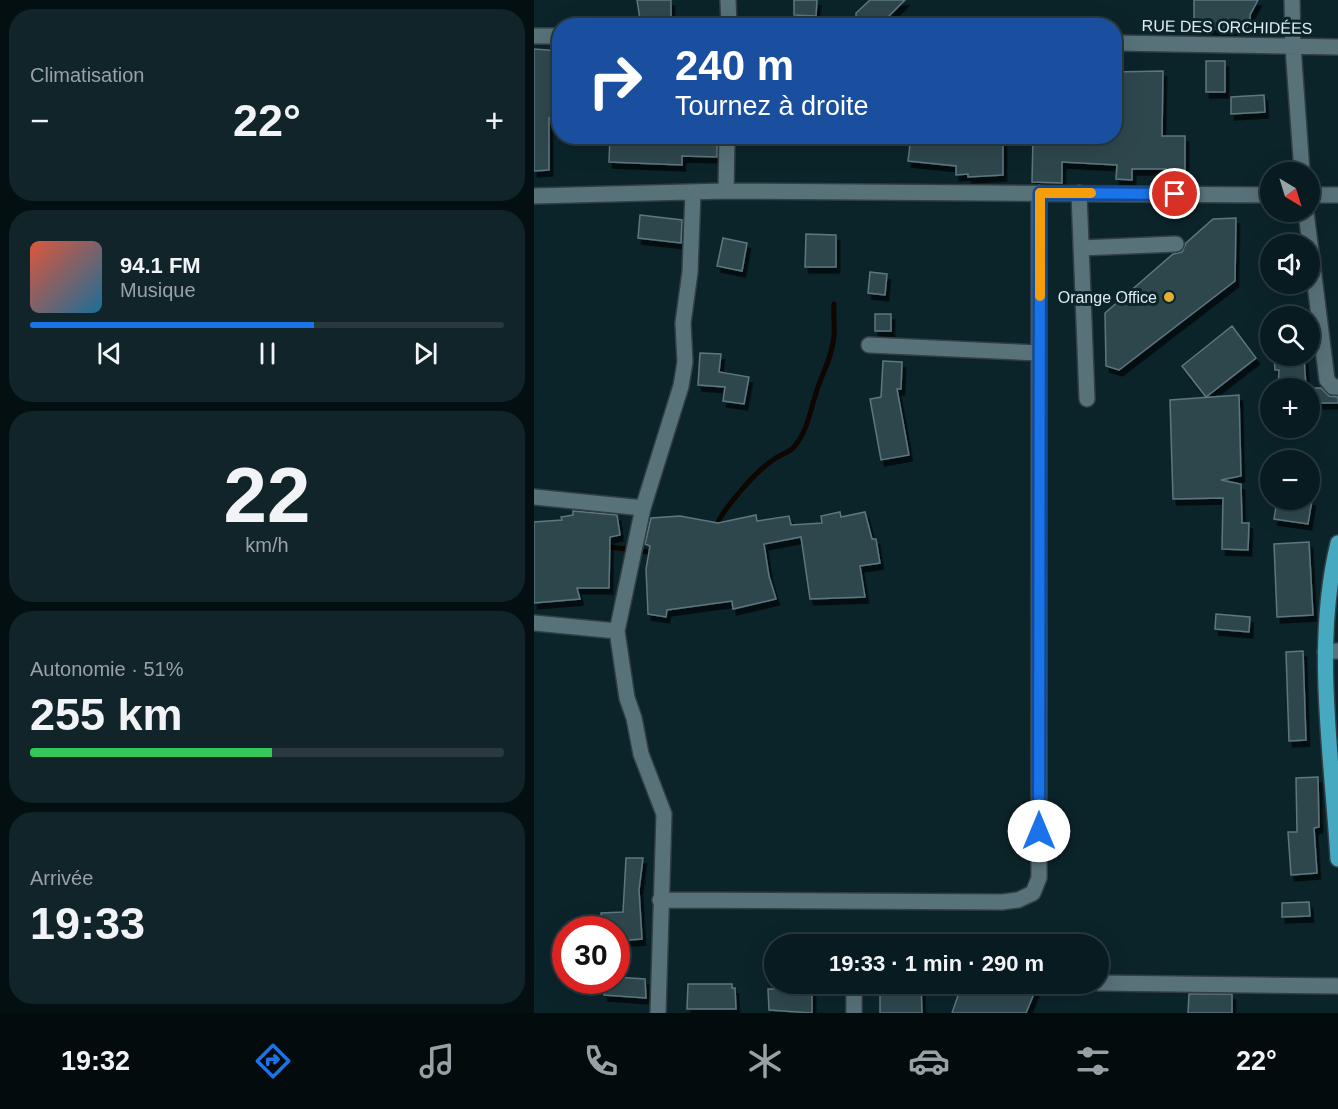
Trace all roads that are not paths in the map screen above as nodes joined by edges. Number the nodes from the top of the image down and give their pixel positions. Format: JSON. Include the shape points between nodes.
{"nodes":[{"id":1,"x":728,"y":0,"type":"edge"},
{"id":2,"x":1292,"y":0,"type":"edge"},
{"id":3,"x":729,"y":18,"type":"edge"},
{"id":4,"x":534,"y":36,"type":"edge"},
{"id":5,"x":552,"y":36,"type":"edge"},
{"id":6,"x":1122,"y":43,"type":"edge"},
{"id":7,"x":1338,"y":46,"type":"edge"},
{"id":8,"x":1293,"y":47,"type":"junction"},
{"id":9,"x":727,"y":144,"type":"edge"},
{"id":10,"x":1301,"y":162,"type":"edge"},
{"id":11,"x":726,"y":191,"type":"junction"},
{"id":12,"x":693,"y":192,"type":"junction"},
{"id":13,"x":1040,"y":193,"type":"junction"},
{"id":14,"x":1079,"y":193,"type":"junction"},
{"id":15,"x":1260,"y":195,"type":"edge"},
{"id":16,"x":1320,"y":195,"type":"edge"},
{"id":17,"x":1338,"y":195,"type":"edge"},
{"id":18,"x":534,"y":196,"type":"edge"},
{"id":19,"x":1307,"y":222,"type":"edge"},
{"id":20,"x":1176,"y":244,"type":"dead end"},
{"id":21,"x":1081,"y":248,"type":"junction"},
{"id":22,"x":869,"y":345,"type":"dead end"},
{"id":23,"x":1040,"y":353,"type":"junction"},
{"id":24,"x":1338,"y":387,"type":"edge"},
{"id":25,"x":1087,"y":399,"type":"dead end"},
{"id":26,"x":534,"y":497,"type":"edge"},
{"id":27,"x":643,"y":508,"type":"junction"},
{"id":28,"x":1338,"y":543,"type":"edge"},
{"id":29,"x":534,"y":623,"type":"edge"},
{"id":30,"x":617,"y":631,"type":"junction"},
{"id":31,"x":1331,"y":652,"type":"edge"},
{"id":32,"x":1338,"y":859,"type":"edge"},
{"id":33,"x":660,"y":900,"type":"junction"},
{"id":34,"x":1109,"y":983,"type":"edge"},
{"id":35,"x":1338,"y":986,"type":"edge"},
{"id":36,"x":854,"y":994,"type":"edge"},
{"id":37,"x":658,"y":1013,"type":"edge"},
{"id":38,"x":854,"y":1013,"type":"edge"}],
"edges":[{"from":1,"to":3,"type":"street"},
{"from":2,"to":8,"type":"street"},
{"from":4,"to":5,"type":"street"},
{"from":6,"to":8,"type":"street","name":"RUE DES ORCHIDÉES"},
{"from":7,"to":8,"type":"street","name":"RUE DES ORCHIDÉES"},
{"from":8,"to":10,"type":"street"},
{"from":9,"to":11,"type":"street"},
{"from":11,"to":12,"type":"street"},
{"from":11,"to":13,"type":"street"},
{"from":12,"to":18,"type":"street"},
{"from":12,"to":27,"type":"street","via":[[690,272],[683,323],[685,362],[674,412]]},
{"from":13,"to":14,"type":"street"},
{"from":13,"to":23,"type":"street"},
{"from":14,"to":15,"type":"street"},
{"from":14,"to":21,"type":"street"},
{"from":16,"to":17,"type":"street"},
{"from":19,"to":24,"type":"street","via":[[1327,380]]},
{"from":20,"to":21,"type":"street"},
{"from":21,"to":25,"type":"street"},
{"from":22,"to":23,"type":"street"},
{"from":23,"to":33,"type":"street","via":[[1039,878],[1033,893],[1002,902]]},
{"from":26,"to":27,"type":"street"},
{"from":27,"to":30,"type":"street"},
{"from":28,"to":31,"type":"main road","via":[[1327,596]]},
{"from":29,"to":30,"type":"street"},
{"from":30,"to":33,"type":"street","via":[[627,698],[641,754],[664,814]]},
{"from":31,"to":32,"type":"main road"},
{"from":33,"to":37,"type":"street"},
{"from":34,"to":35,"type":"street"},
{"from":36,"to":38,"type":"street"}]}
